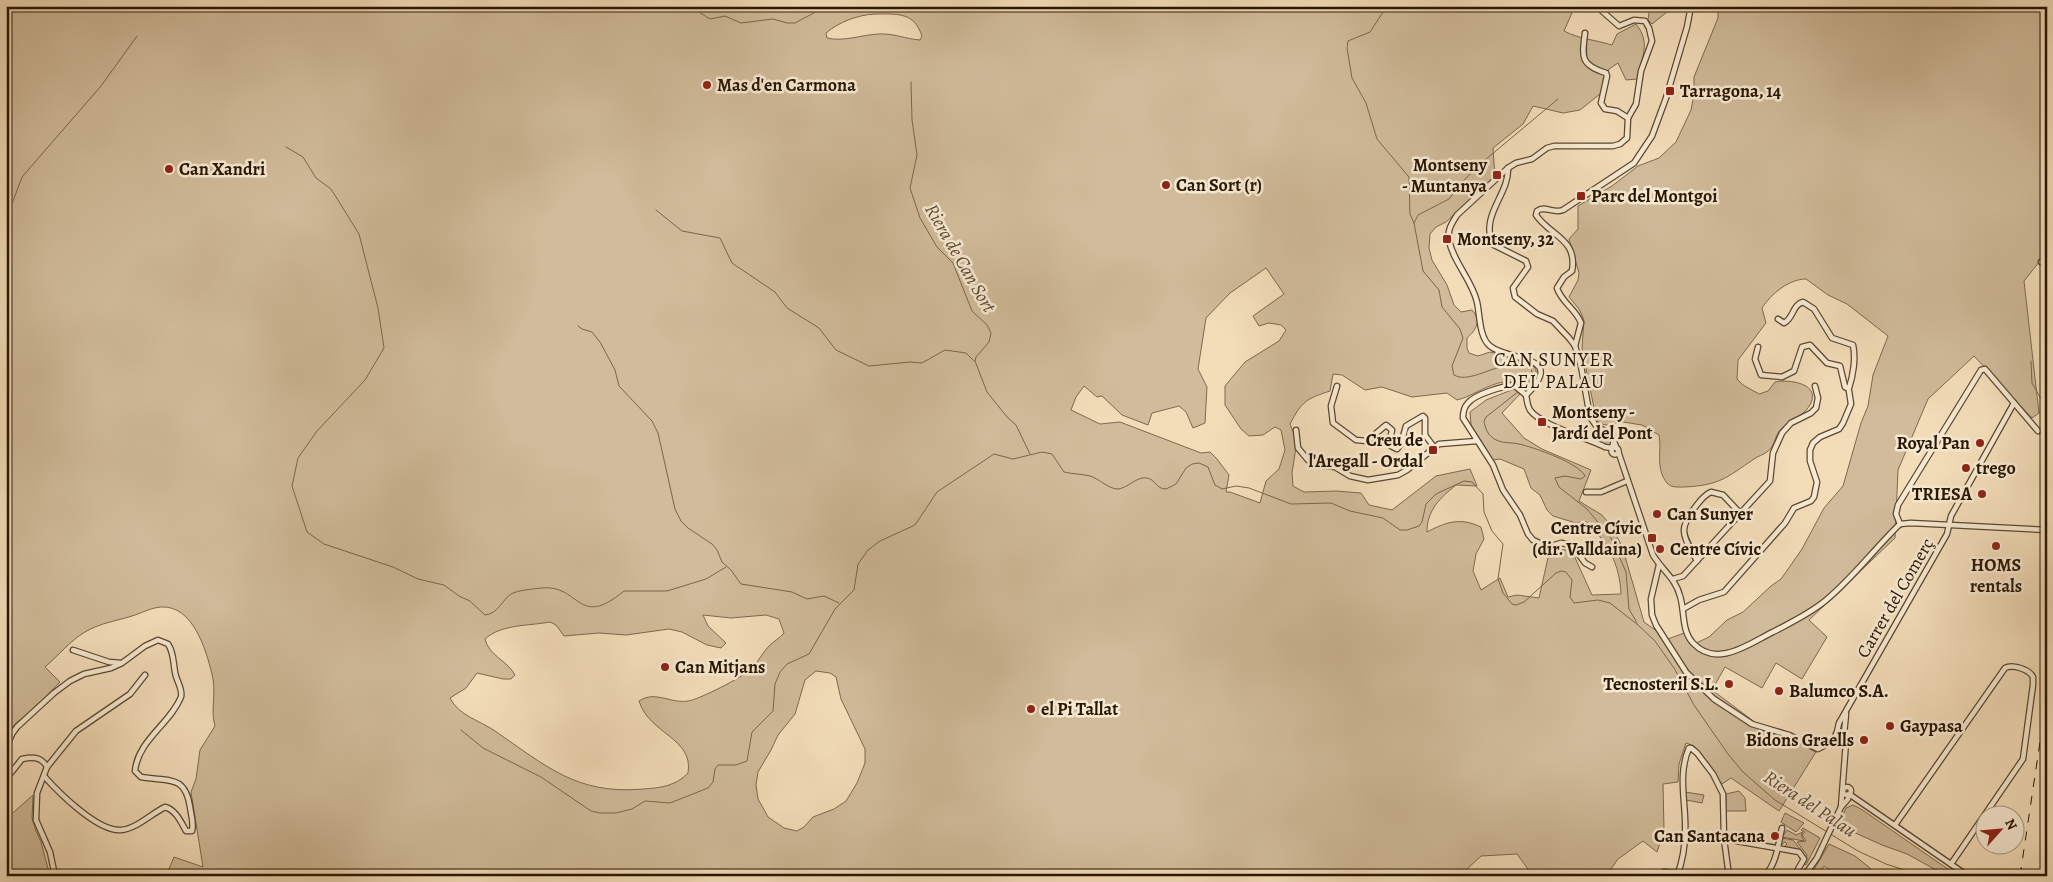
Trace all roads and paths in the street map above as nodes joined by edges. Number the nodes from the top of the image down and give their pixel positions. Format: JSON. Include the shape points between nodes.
{"nodes":[{"id":1,"x":1691,"y":6,"type":"edge"},
{"id":2,"x":1602,"y":11,"type":"dead end"},
{"id":3,"x":1585,"y":33,"type":"dead end"},
{"id":4,"x":1628,"y":118,"type":"junction"},
{"id":5,"x":1508,"y":168,"type":"junction"},
{"id":6,"x":1778,"y":319,"type":"dead end"},
{"id":7,"x":1575,"y":346,"type":"junction"},
{"id":8,"x":1758,"y":348,"type":"dead end"},
{"id":9,"x":1337,"y":386,"type":"dead end"},
{"id":10,"x":1814,"y":386,"type":"dead end"},
{"id":11,"x":1848,"y":389,"type":"junction"},
{"id":12,"x":1526,"y":395,"type":"junction"},
{"id":13,"x":2014,"y":403,"type":"junction"},
{"id":14,"x":1296,"y":430,"type":"dead end"},
{"id":15,"x":2038,"y":431,"type":"dead end"},
{"id":16,"x":1477,"y":441,"type":"junction"},
{"id":17,"x":1434,"y":446,"type":"junction"},
{"id":18,"x":1615,"y":451,"type":"junction"},
{"id":19,"x":1627,"y":481,"type":"junction"},
{"id":20,"x":1586,"y":492,"type":"dead end"},
{"id":21,"x":1740,"y":513,"type":"junction"},
{"id":22,"x":1900,"y":524,"type":"junction"},
{"id":23,"x":1949,"y":525,"type":"junction"},
{"id":24,"x":2047,"y":530,"type":"edge"},
{"id":25,"x":1697,"y":561,"type":"junction"},
{"id":26,"x":1659,"y":565,"type":"junction"},
{"id":27,"x":1592,"y":566,"type":"dead end"},
{"id":28,"x":1673,"y":579,"type":"junction"},
{"id":29,"x":1683,"y":609,"type":"junction"},
{"id":30,"x":73,"y":650,"type":"dead end"},
{"id":31,"x":122,"y":663,"type":"junction"},
{"id":32,"x":145,"y":675,"type":"dead end"},
{"id":33,"x":1847,"y":709,"type":"junction"},
{"id":34,"x":1839,"y":736,"type":"junction"},
{"id":35,"x":6,"y":748,"type":"edge"},
{"id":36,"x":47,"y":767,"type":"junction"},
{"id":37,"x":1842,"y":772,"type":"junction"},
{"id":38,"x":44,"y":776,"type":"junction"},
{"id":39,"x":6,"y":780,"type":"edge"},
{"id":40,"x":1843,"y":790,"type":"junction"},
{"id":41,"x":1849,"y":793,"type":"junction"},
{"id":42,"x":1860,"y":800,"type":"junction"},
{"id":43,"x":1840,"y":807,"type":"junction"},
{"id":44,"x":1895,"y":825,"type":"junction"},
{"id":45,"x":1782,"y":828,"type":"dead end"},
{"id":46,"x":1685,"y":832,"type":"junction"},
{"id":47,"x":1724,"y":839,"type":"junction"},
{"id":48,"x":1778,"y":849,"type":"junction"},
{"id":49,"x":1951,"y":864,"type":"junction"},
{"id":50,"x":1664,"y":872,"type":"dead end"},
{"id":51,"x":1677,"y":874,"type":"edge"},
{"id":52,"x":55,"y":876,"type":"edge"},
{"id":53,"x":1707,"y":876,"type":"edge"},
{"id":54,"x":1729,"y":876,"type":"edge"},
{"id":55,"x":1765,"y":876,"type":"edge"},
{"id":56,"x":1794,"y":876,"type":"edge"},
{"id":57,"x":1804,"y":876,"type":"edge"},
{"id":58,"x":1968,"y":876,"type":"edge"}],
"edges":[{"from":1,"to":7,"type":"street","via":[[1656,127],[1634,163],[1563,210],[1557,212],[1545,208],[1537,211],[1539,220],[1562,237],[1573,260],[1572,272],[1557,288],[1581,323]]},
{"from":2,"to":4,"type":"street","via":[[1619,26],[1634,20],[1645,21],[1651,33],[1652,41],[1641,71],[1636,104]]},
{"from":3,"to":4,"type":"street","via":[[1585,60],[1592,69],[1607,76],[1601,103],[1605,109],[1617,111]]},
{"from":4,"to":5,"type":"street","via":[[1627,138],[1617,146],[1554,146]]},
{"from":5,"to":7,"type":"street","via":[[1491,216],[1492,244],[1526,260],[1528,268],[1513,288],[1515,297],[1537,314],[1553,321]]},
{"from":5,"to":12,"type":"street","via":[[1457,215],[1448,237],[1475,295],[1482,330],[1489,345],[1533,361],[1539,369],[1541,375]]},
{"from":6,"to":11,"type":"street","via":[[1787,321],[1796,306],[1803,302],[1814,309],[1832,338],[1853,345],[1853,369]]},
{"from":7,"to":18,"type":"street","via":[[1590,417],[1597,427],[1608,430],[1614,440]]},
{"from":8,"to":11,"type":"street","via":[[1756,359],[1761,375],[1782,377],[1794,371],[1802,347],[1810,344],[1827,363],[1840,366],[1844,387]]},
{"from":9,"to":17,"type":"street","via":[[1331,420],[1356,440],[1367,441],[1386,425],[1392,430],[1389,445],[1397,449],[1406,426],[1423,416],[1425,435]]},
{"from":10,"to":21,"type":"street","via":[[1818,398],[1816,408],[1791,423],[1782,433],[1773,453],[1770,481]]},
{"from":11,"to":29,"type":"street","via":[[1849,411],[1843,423],[1839,429],[1820,437],[1810,450],[1817,482],[1811,501],[1794,508],[1785,523],[1724,592]]},
{"from":12,"to":16,"type":"street","via":[[1514,385],[1470,400],[1463,418]]},
{"from":12,"to":18,"type":"street","via":[[1529,409],[1536,416]]},
{"from":13,"to":15,"type":"street"},
{"from":13,"to":22,"type":"street","via":[[1985,369],[1981,370],[1898,505],[1896,514]]},
{"from":13,"to":23,"type":"street","name":"Carrer del Comerç"},
{"from":14,"to":17,"type":"street","via":[[1298,448],[1308,460],[1368,480],[1398,475]]},
{"from":16,"to":17,"type":"street"},
{"from":16,"to":27,"type":"street","via":[[1533,540],[1548,547],[1561,543],[1572,545],[1584,562]]},
{"from":18,"to":19,"type":"street"},
{"from":19,"to":20,"type":"street","via":[[1601,492]]},
{"from":19,"to":26,"type":"street"},
{"from":21,"to":25,"type":"street"},
{"from":21,"to":25,"type":"street","via":[[1723,495],[1711,492],[1704,496],[1684,523],[1687,542]]},
{"from":22,"to":23,"type":"street"},
{"from":22,"to":29,"type":"street","via":[[1826,600],[1791,624],[1732,652],[1711,653],[1693,643],[1684,624]]},
{"from":23,"to":24,"type":"street"},
{"from":23,"to":33,"type":"street","name":"Carrer del Comerç","via":[[1947,534]]},
{"from":25,"to":28,"type":"street","via":[[1683,576]]},
{"from":26,"to":28,"type":"street"},
{"from":26,"to":34,"type":"street","name":"Carrer del Comerç","via":[[1652,615],[1677,660],[1699,686],[1752,724],[1789,735],[1818,750]]},
{"from":28,"to":29,"type":"street"},
{"from":30,"to":31,"type":"street"},
{"from":31,"to":35,"type":"street","via":[[70,681],[17,727]]},
{"from":31,"to":38,"type":"street","via":[[158,640],[171,649],[181,697],[145,745],[135,771],[141,777],[176,782],[184,787],[188,794],[192,830],[186,831],[175,813],[165,808],[130,828],[108,828],[61,796]]},
{"from":32,"to":36,"type":"street","via":[[130,694],[76,731]]},
{"from":33,"to":34,"type":"street","name":"Carrer del Comerç"},
{"from":33,"to":34,"type":"street","name":"Carrer del Comerç"},
{"from":34,"to":37,"type":"street","via":[[1845,748]]},
{"from":36,"to":38,"type":"street"},
{"from":36,"to":39,"type":"street","via":[[41,759],[22,759]]},
{"from":37,"to":40,"type":"street"},
{"from":37,"to":41,"type":"street"},
{"from":38,"to":52,"type":"street","via":[[38,793],[36,820],[50,852]]},
{"from":40,"to":41,"type":"street","via":[[1845,787]]},
{"from":40,"to":43,"type":"street"},
{"from":41,"to":42,"type":"street"},
{"from":41,"to":42,"type":"street"},
{"from":41,"to":43,"type":"street"},
{"from":42,"to":44,"type":"street"},
{"from":43,"to":57,"type":"street","via":[[1817,858]]},
{"from":44,"to":49,"type":"street"},
{"from":44,"to":49,"type":"street","via":[[2006,668],[2013,666],[2030,674],[2033,686],[2023,759]]},
{"from":45,"to":48,"type":"street"},
{"from":46,"to":47,"type":"street"},
{"from":46,"to":47,"type":"street","via":[[1683,783],[1686,756],[1691,748],[1720,784]]},
{"from":46,"to":51,"type":"street"},
{"from":47,"to":48,"type":"street"},
{"from":47,"to":54,"type":"street"},
{"from":48,"to":55,"type":"street"},
{"from":48,"to":56,"type":"street","via":[[1799,852],[1804,857]]},
{"from":49,"to":58,"type":"street"},
{"from":50,"to":51,"type":"street"},
{"from":51,"to":53,"type":"street"}]}
